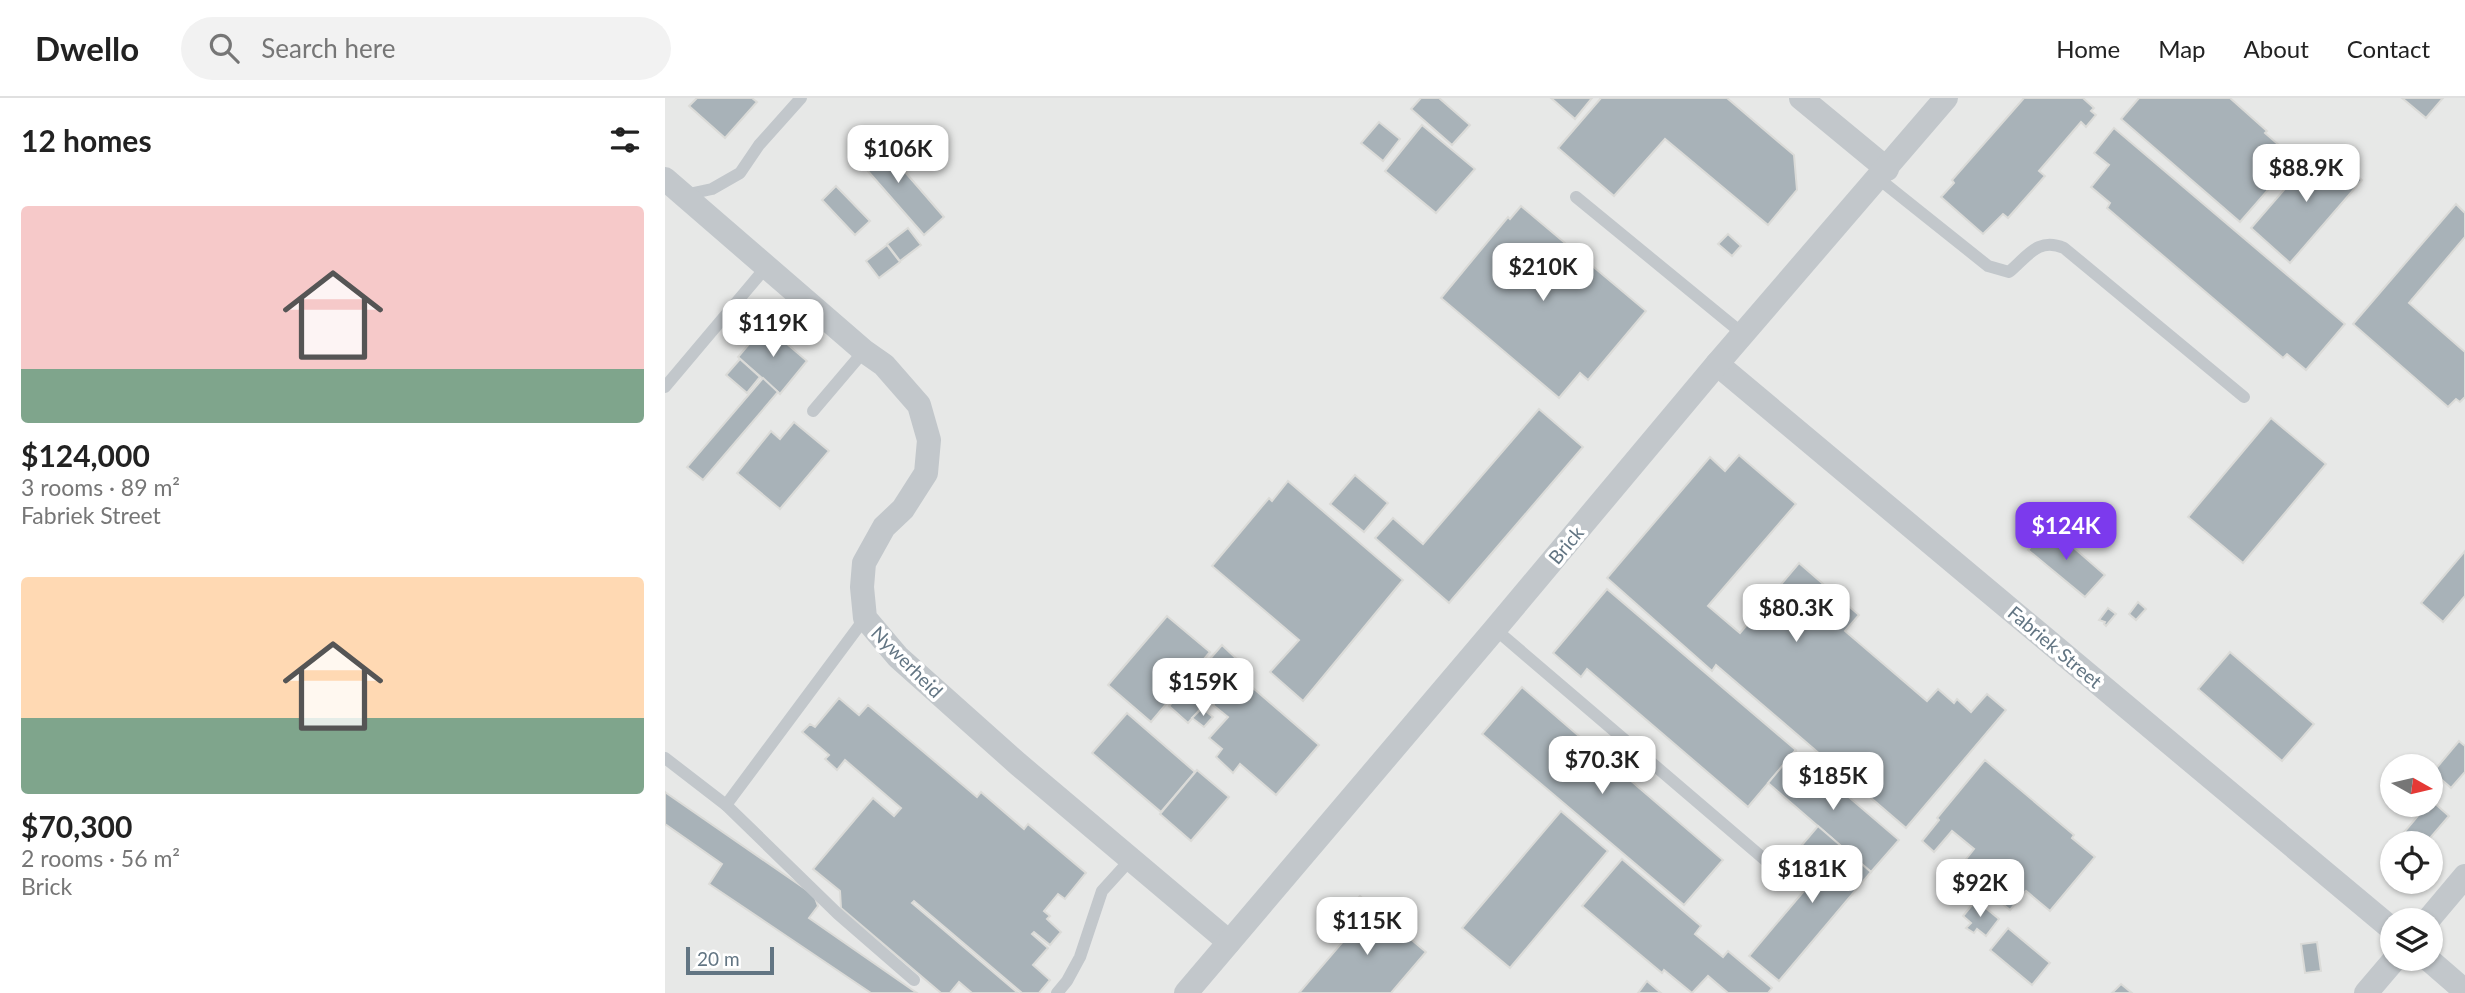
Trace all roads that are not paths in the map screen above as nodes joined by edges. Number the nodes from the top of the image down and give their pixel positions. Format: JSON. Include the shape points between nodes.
{"nodes":[{"id":1,"x":801,"y":98,"type":"edge"},
{"id":2,"x":1801,"y":98,"type":"edge"},
{"id":3,"x":1946,"y":98,"type":"edge"},
{"id":4,"x":1883,"y":174,"type":"junction"},
{"id":5,"x":674,"y":187,"type":"edge"},
{"id":6,"x":1576,"y":197,"type":"dead end"},
{"id":7,"x":767,"y":266,"type":"junction"},
{"id":8,"x":1743,"y":334,"type":"junction"},
{"id":9,"x":865,"y":351,"type":"junction"},
{"id":10,"x":1717,"y":364,"type":"junction"},
{"id":11,"x":665,"y":387,"type":"edge"},
{"id":12,"x":2244,"y":397,"type":"dead end"},
{"id":13,"x":813,"y":411,"type":"dead end"},
{"id":14,"x":865,"y":618,"type":"junction"},
{"id":15,"x":1495,"y":629,"type":"junction"},
{"id":16,"x":665,"y":758,"type":"edge"},
{"id":17,"x":726,"y":805,"type":"junction"},
{"id":18,"x":1131,"y":859,"type":"junction"},
{"id":19,"x":2465,"y":876,"type":"edge"},
{"id":20,"x":1791,"y":882,"type":"dead end"},
{"id":21,"x":2438,"y":908,"type":"edge"},
{"id":22,"x":2380,"y":919,"type":"edge"},
{"id":23,"x":1229,"y":942,"type":"junction"},
{"id":24,"x":2385,"y":971,"type":"edge"},
{"id":25,"x":2442,"y":971,"type":"edge"},
{"id":26,"x":914,"y":980,"type":"dead end"},
{"id":27,"x":2465,"y":991,"type":"edge"},
{"id":28,"x":1057,"y":993,"type":"edge"},
{"id":29,"x":1186,"y":993,"type":"edge"},
{"id":30,"x":2366,"y":993,"type":"edge"}],
"edges":[{"from":1,"to":5,"type":"lane","via":[[740,173],[712,189]]},
{"from":2,"to":4,"type":"street"},
{"from":3,"to":4,"type":"street","name":"Brick"},
{"from":4,"to":8,"type":"street","name":"Brick"},
{"from":4,"to":12,"type":"lane","via":[[1988,266],[2000,271],[2009,272],[2041,245],[2064,248]]},
{"from":5,"to":7,"type":"street","name":"Nywerheid"},
{"from":6,"to":8,"type":"lane"},
{"from":7,"to":9,"type":"street","name":"Nywerheid"},
{"from":7,"to":11,"type":"lane"},
{"from":8,"to":10,"type":"street","name":"Brick"},
{"from":9,"to":13,"type":"lane"},
{"from":9,"to":14,"type":"street","name":"Nywerheid","via":[[884,365],[919,405],[929,440],[926,473],[903,509],[884,527],[864,563]]},
{"from":10,"to":15,"type":"street","name":"Brick"},
{"from":10,"to":22,"type":"street","name":"Fabriek Street"},
{"from":14,"to":17,"type":"lane"},
{"from":14,"to":18,"type":"street","name":"Nywerheid","via":[[898,657]]},
{"from":15,"to":20,"type":"lane"},
{"from":15,"to":23,"type":"street","name":"Brick"},
{"from":16,"to":17,"type":"lane"},
{"from":17,"to":26,"type":"lane"},
{"from":18,"to":23,"type":"street","name":"Nywerheid"},
{"from":18,"to":28,"type":"lane","via":[[1102,891],[1080,957]]},
{"from":19,"to":21,"type":"street"},
{"from":23,"to":29,"type":"street","name":"Brick"},
{"from":24,"to":30,"type":"street"},
{"from":25,"to":27,"type":"street"}]}
